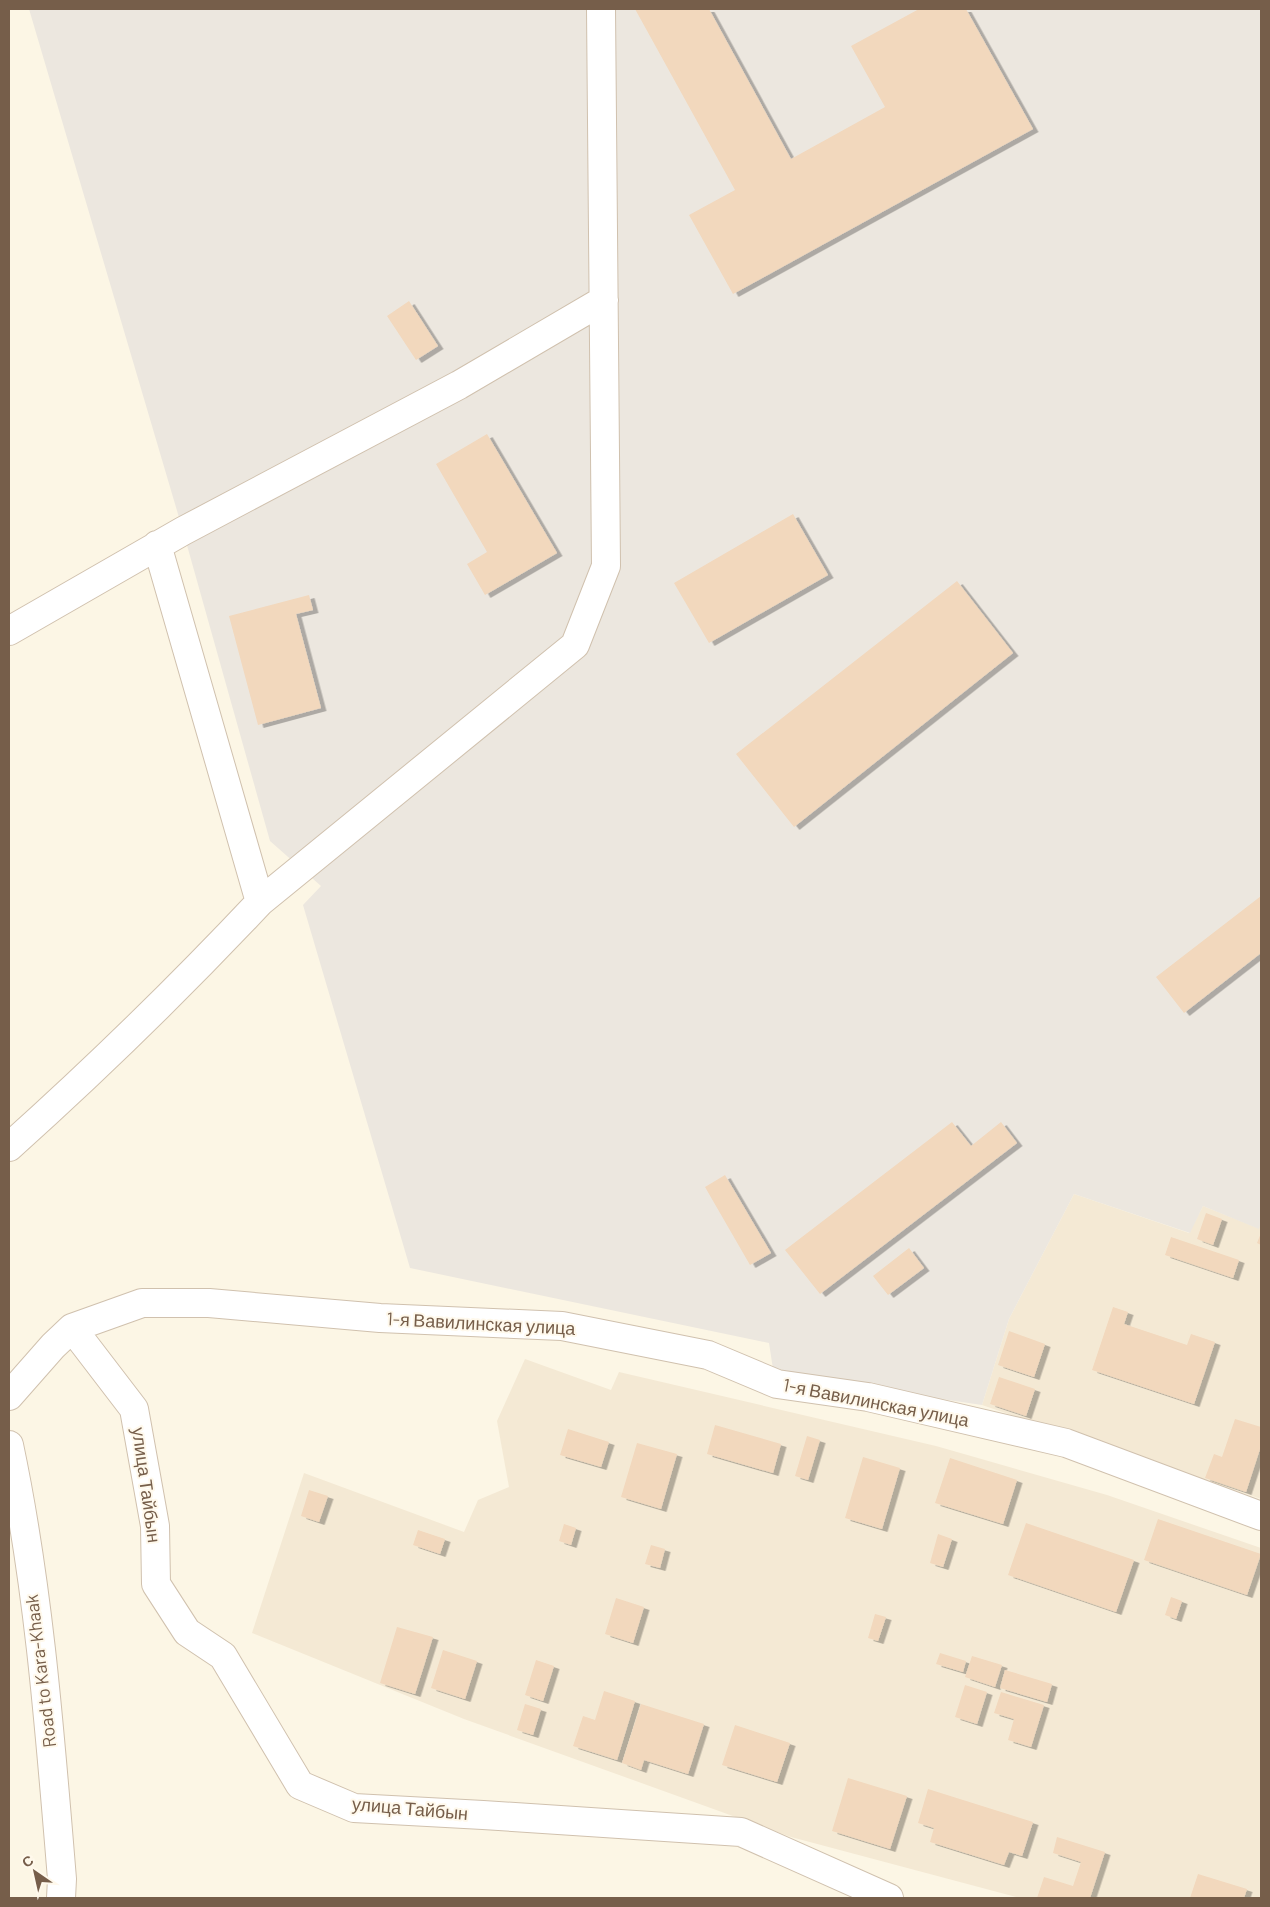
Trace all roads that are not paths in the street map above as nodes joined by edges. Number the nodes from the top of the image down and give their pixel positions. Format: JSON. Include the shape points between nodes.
{"nodes":[{"id":1,"x":601,"y":9,"type":"edge"},
{"id":2,"x":604,"y":300,"type":"junction"},
{"id":3,"x":157,"y":545,"type":"junction"},
{"id":4,"x":9,"y":631,"type":"edge"},
{"id":5,"x":260,"y":902,"type":"junction"},
{"id":6,"x":9,"y":1147,"type":"edge"},
{"id":7,"x":72,"y":1328,"type":"junction"},
{"id":8,"x":9,"y":1396,"type":"edge"},
{"id":9,"x":9,"y":1444,"type":"edge"},
{"id":10,"x":1261,"y":1516,"type":"edge"},
{"id":11,"x":61,"y":1898,"type":"edge"},
{"id":12,"x":888,"y":1898,"type":"edge"}],
"edges":[{"from":1,"to":2,"type":"street"},
{"from":2,"to":3,"type":"street","via":[[459,384]]},
{"from":2,"to":5,"type":"street","via":[[606,566],[575,645]]},
{"from":3,"to":4,"type":"street"},
{"from":3,"to":5,"type":"street"},
{"from":5,"to":6,"type":"street","via":[[68,1094]]},
{"from":7,"to":8,"type":"street","name":"1-я Вавилинская улица"},
{"from":7,"to":10,"type":"street","name":"1-я Вавилинская улица","via":[[142,1303],[209,1303],[380,1318],[562,1326],[708,1355],[777,1384],[868,1398],[1066,1443]]},
{"from":7,"to":12,"type":"street","name":"улица Тайбын","via":[[134,1409],[155,1526],[156,1584],[186,1632],[223,1656],[300,1785],[354,1808],[741,1832]]},
{"from":9,"to":11,"type":"street","name":"Road to Kara-Khaak","via":[[46,1686]]}]}
